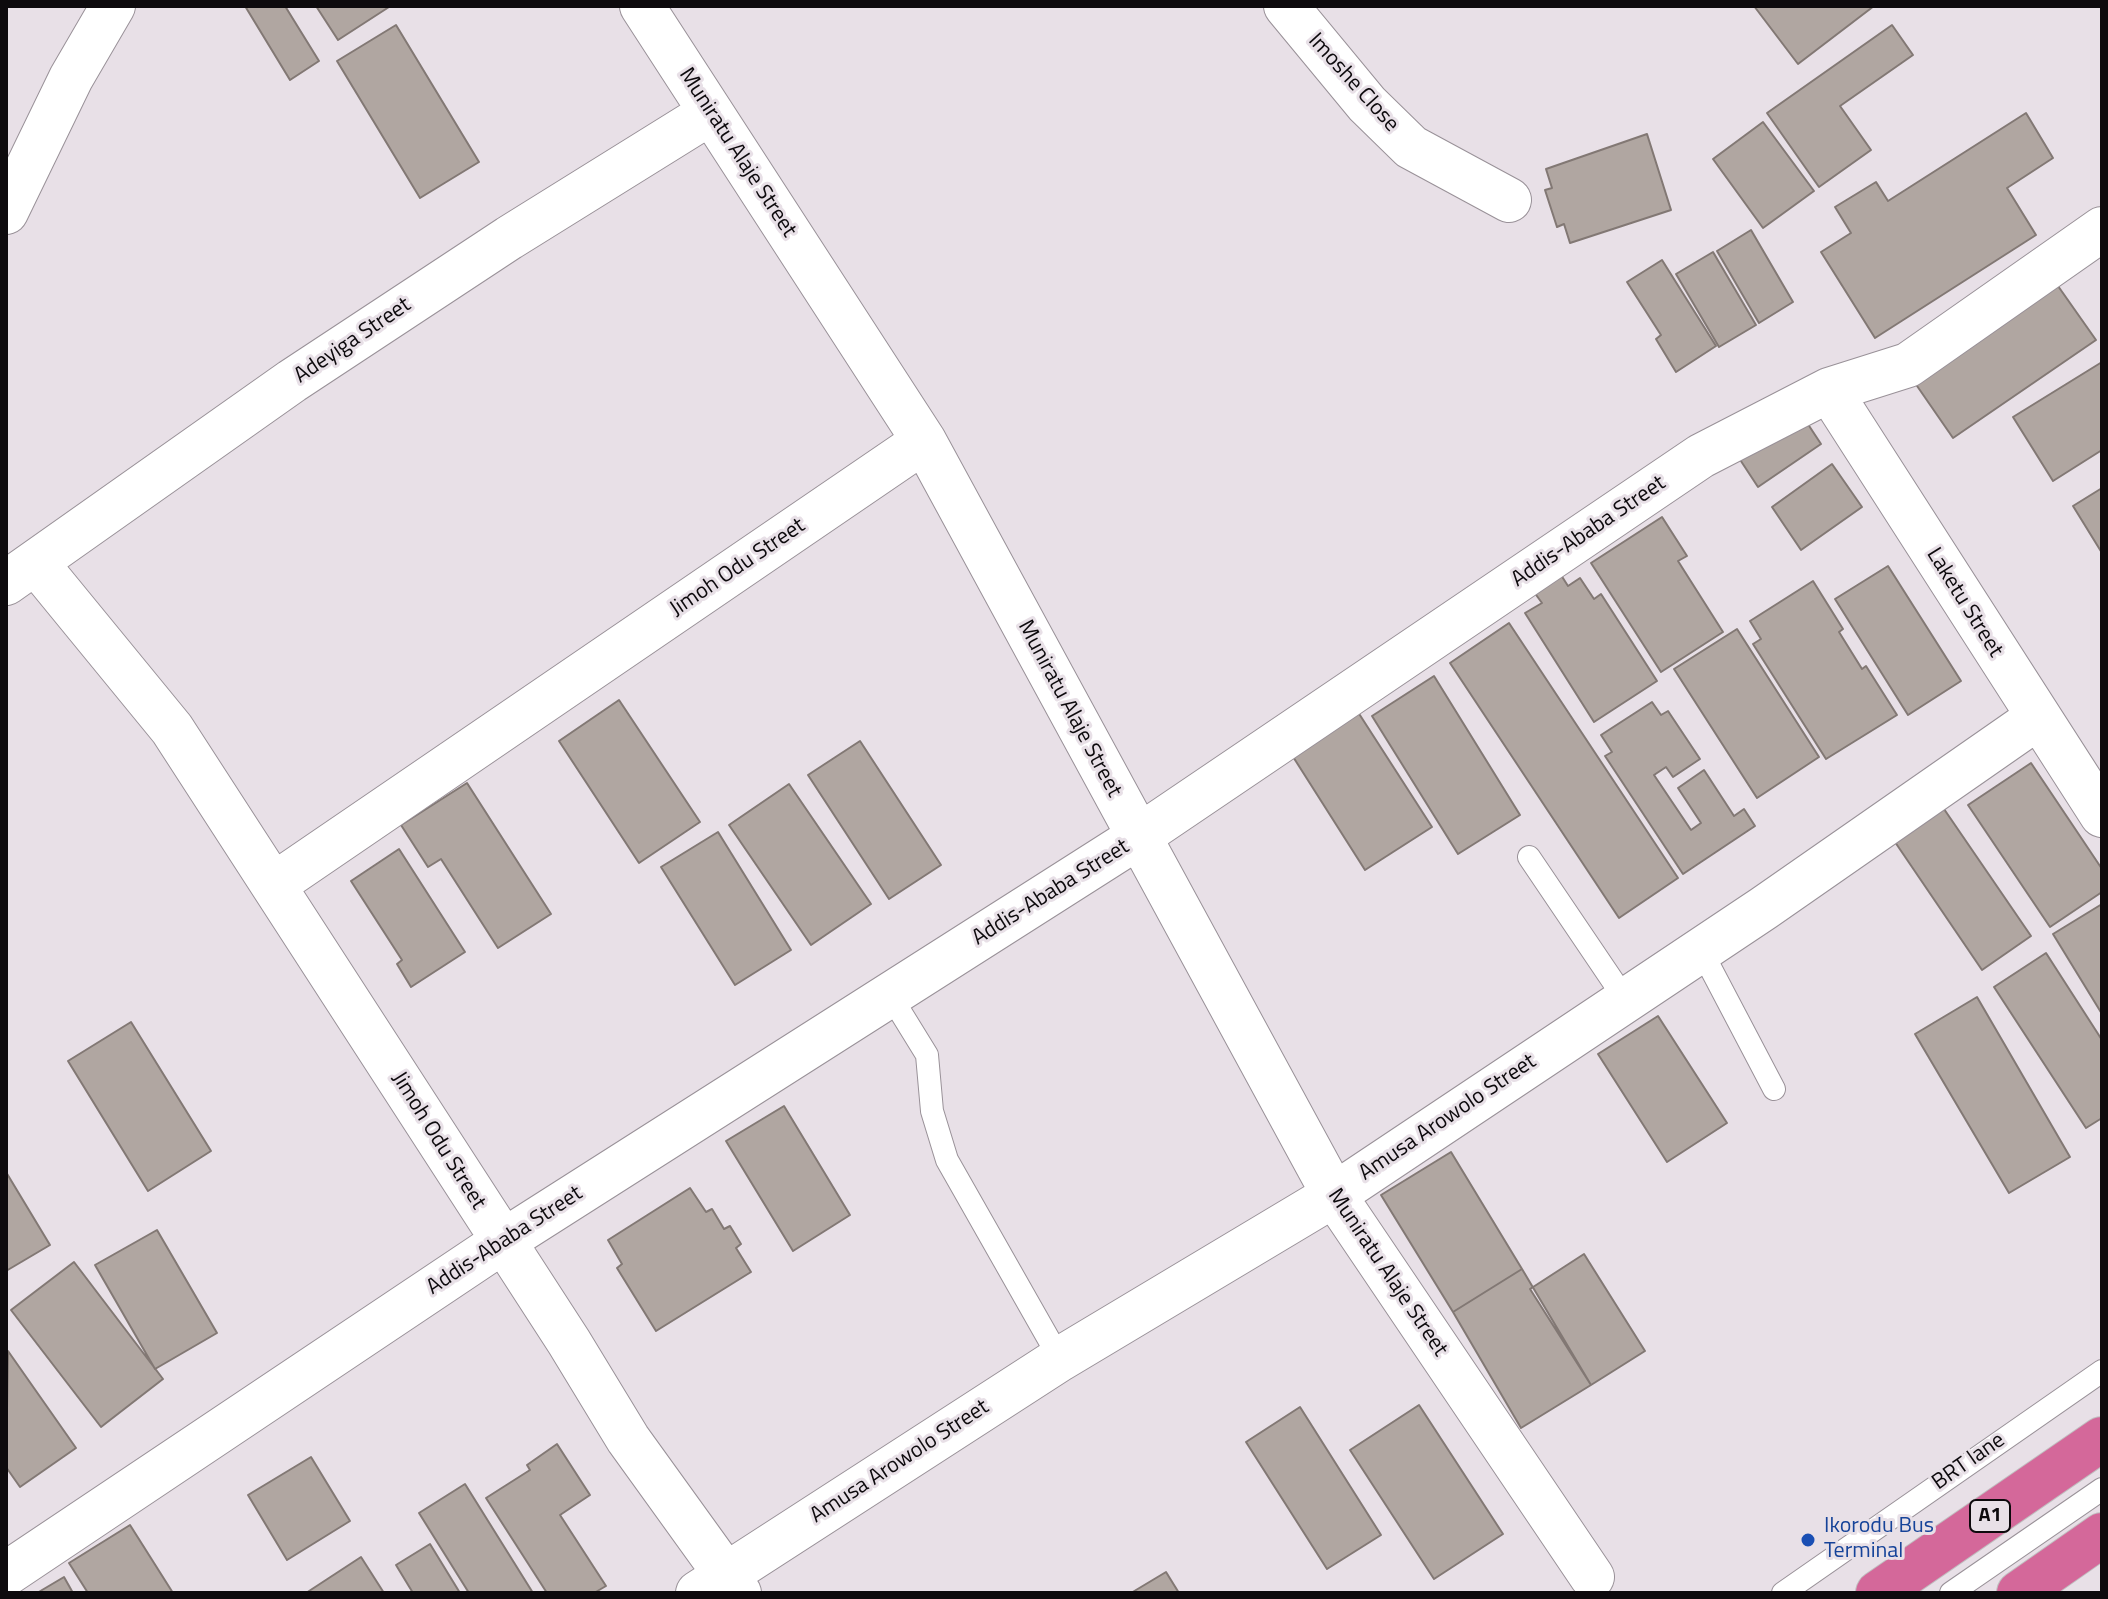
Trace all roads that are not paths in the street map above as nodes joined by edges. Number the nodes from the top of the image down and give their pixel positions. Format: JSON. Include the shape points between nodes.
{"nodes":[{"id":1,"x":113,"y":6,"type":"edge"},
{"id":2,"x":642,"y":6,"type":"edge"},
{"id":3,"x":1286,"y":6,"type":"edge"},
{"id":4,"x":710,"y":113,"type":"junction"},
{"id":5,"x":1509,"y":200,"type":"dead end"},
{"id":6,"x":6,"y":212,"type":"edge"},
{"id":7,"x":2102,"y":229,"type":"edge"},
{"id":8,"x":1829,"y":390,"type":"junction"},
{"id":9,"x":924,"y":441,"type":"junction"},
{"id":10,"x":21,"y":573,"type":"edge"},
{"id":11,"x":2037,"y":718,"type":"junction"},
{"id":12,"x":2102,"y":815,"type":"edge"},
{"id":13,"x":1138,"y":837,"type":"junction"},
{"id":14,"x":1529,"y":857,"type":"dead end"},
{"id":15,"x":275,"y":884,"type":"junction"},
{"id":16,"x":1701,"y":950,"type":"junction"},
{"id":17,"x":890,"y":995,"type":"junction"},
{"id":18,"x":1625,"y":999,"type":"junction"},
{"id":19,"x":1774,"y":1089,"type":"dead end"},
{"id":20,"x":1334,"y":1195,"type":"junction"},
{"id":21,"x":502,"y":1242,"type":"junction"},
{"id":22,"x":1060,"y":1359,"type":"junction"},
{"id":23,"x":2102,"y":1371,"type":"edge"},
{"id":24,"x":2102,"y":1439,"type":"edge"},
{"id":25,"x":2102,"y":1489,"type":"edge"},
{"id":26,"x":2102,"y":1535,"type":"edge"},
{"id":27,"x":6,"y":1574,"type":"edge"},
{"id":28,"x":1592,"y":1577,"type":"dead end"},
{"id":29,"x":721,"y":1587,"type":"edge"},
{"id":30,"x":1783,"y":1593,"type":"edge"},
{"id":31,"x":1878,"y":1593,"type":"edge"},
{"id":32,"x":1951,"y":1593,"type":"edge"},
{"id":33,"x":2019,"y":1593,"type":"edge"}],
"edges":[{"from":1,"to":6,"type":"street","via":[[71,78]]},
{"from":2,"to":4,"type":"street","name":"Muniratu Alaje Street"},
{"from":3,"to":5,"type":"street","name":"Imoshe Close","via":[[1367,104],[1411,147]]},
{"from":4,"to":9,"type":"street","name":"Muniratu Alaje Street"},
{"from":4,"to":10,"type":"street","name":"Adeyiga Street","via":[[292,381]]},
{"from":7,"to":8,"type":"street","name":"Addis-Ababa Street","via":[[1908,365]]},
{"from":8,"to":11,"type":"street","name":"Laketu Street"},
{"from":8,"to":13,"type":"street","name":"Addis-Ababa Street","via":[[1701,456]]},
{"from":9,"to":13,"type":"street","name":"Muniratu Alaje Street"},
{"from":9,"to":15,"type":"street","name":"Jimoh Odu Street"},
{"from":10,"to":15,"type":"street","name":"Jimoh Odu Street","via":[[172,729]]},
{"from":11,"to":12,"type":"street","name":"Laketu Street"},
{"from":11,"to":16,"type":"street","name":"Amusa Arowolo Street"},
{"from":13,"to":17,"type":"street","name":"Addis-Ababa Street"},
{"from":13,"to":20,"type":"street","name":"Muniratu Alaje Street"},
{"from":14,"to":18,"type":"lane"},
{"from":15,"to":21,"type":"street","name":"Jimoh Odu Street"},
{"from":16,"to":18,"type":"street","name":"Amusa Arowolo Street"},
{"from":16,"to":19,"type":"lane"},
{"from":17,"to":21,"type":"street","name":"Addis-Ababa Street"},
{"from":17,"to":22,"type":"lane","via":[[927,1055],[932,1111],[947,1160]]},
{"from":18,"to":20,"type":"street","name":"Amusa Arowolo Street"},
{"from":20,"to":22,"type":"street","name":"Amusa Arowolo Street"},
{"from":20,"to":28,"type":"street","name":"Muniratu Alaje Street"},
{"from":21,"to":27,"type":"street","name":"Addis-Ababa Street"},
{"from":21,"to":29,"type":"street","name":"Jimoh Odu Street"},
{"from":22,"to":29,"type":"street","name":"Amusa Arowolo Street"},
{"from":23,"to":30,"type":"lane","name":"BRT lane"},
{"from":24,"to":31,"type":"highway","number":"A1"},
{"from":25,"to":32,"type":"lane"},
{"from":26,"to":33,"type":"highway"}]}
